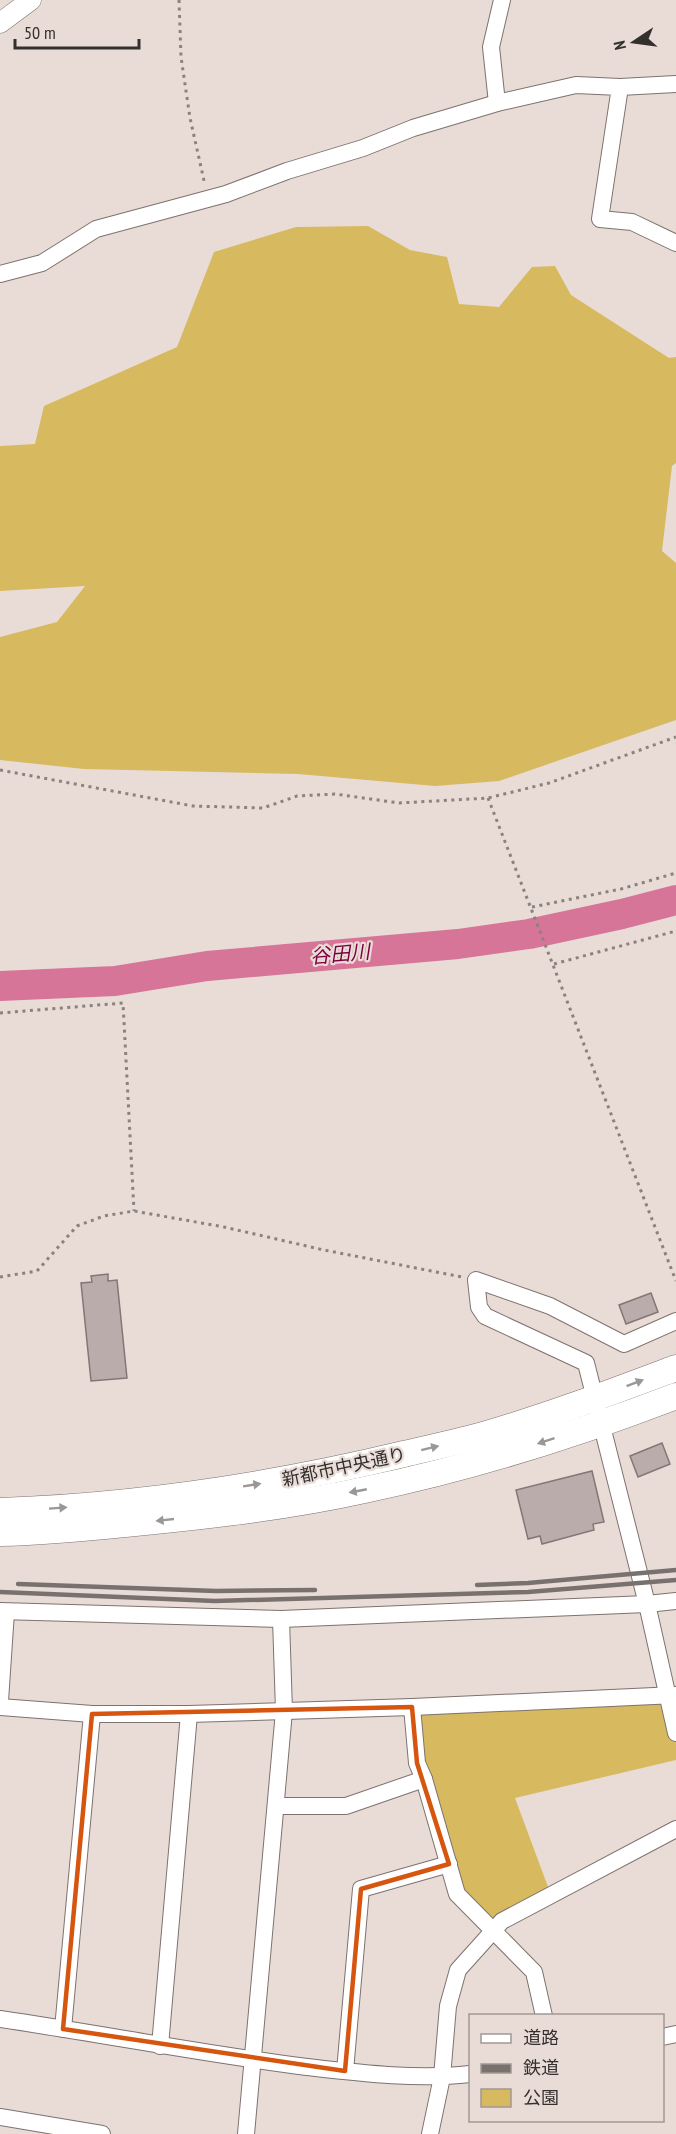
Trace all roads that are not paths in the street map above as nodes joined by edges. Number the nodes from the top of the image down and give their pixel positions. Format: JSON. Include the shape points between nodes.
{"nodes":[{"id":1,"x":31,"y":0,"type":"edge"},
{"id":2,"x":502,"y":0,"type":"edge"},
{"id":3,"x":0,"y":23,"type":"edge"},
{"id":4,"x":676,"y":84,"type":"edge"},
{"id":5,"x":620,"y":87,"type":"junction"},
{"id":6,"x":497,"y":103,"type":"junction"},
{"id":7,"x":676,"y":243,"type":"edge"},
{"id":8,"x":0,"y":274,"type":"edge"},
{"id":9,"x":676,"y":1321,"type":"edge"},
{"id":10,"x":676,"y":1368,"type":"edge"},
{"id":11,"x":676,"y":1396,"type":"edge"},
{"id":12,"x":595,"y":1398,"type":"junction"},
{"id":13,"x":602,"y":1423,"type":"junction"},
{"id":14,"x":0,"y":1511,"type":"edge"},
{"id":15,"x":0,"y":1533,"type":"edge"},
{"id":16,"x":676,"y":1600,"type":"edge"},
{"id":17,"x":647,"y":1604,"type":"junction"},
{"id":18,"x":3,"y":1611,"type":"edge"},
{"id":19,"x":281,"y":1619,"type":"junction"},
{"id":20,"x":672,"y":1695,"type":"edge"},
{"id":21,"x":0,"y":1701,"type":"edge"},
{"id":22,"x":0,"y":1707,"type":"edge"},
{"id":23,"x":412,"y":1707,"type":"junction"},
{"id":24,"x":284,"y":1711,"type":"junction"},
{"id":25,"x":92,"y":1714,"type":"junction"},
{"id":26,"x":189,"y":1714,"type":"junction"},
{"id":27,"x":676,"y":1733,"type":"edge"},
{"id":28,"x":424,"y":1779,"type":"junction"},
{"id":29,"x":277,"y":1806,"type":"junction"},
{"id":30,"x":676,"y":1829,"type":"edge"},
{"id":31,"x":449,"y":1864,"type":"junction"},
{"id":32,"x":492,"y":1931,"type":"junction"},
{"id":33,"x":544,"y":2014,"type":"edge"},
{"id":34,"x":0,"y":2019,"type":"edge"},
{"id":35,"x":63,"y":2029,"type":"junction"},
{"id":36,"x":160,"y":2046,"type":"junction"},
{"id":37,"x":252,"y":2060,"type":"junction"},
{"id":38,"x":345,"y":2071,"type":"junction"},
{"id":39,"x":469,"y":2074,"type":"edge"},
{"id":40,"x":442,"y":2077,"type":"junction"},
{"id":41,"x":0,"y":2117,"type":"edge"},
{"id":42,"x":102,"y":2134,"type":"edge"},
{"id":43,"x":246,"y":2134,"type":"edge"},
{"id":44,"x":430,"y":2134,"type":"edge"}],
"edges":[{"from":1,"to":3,"type":"street"},
{"from":2,"to":6,"type":"street","via":[[491,47]]},
{"from":4,"to":5,"type":"street"},
{"from":5,"to":6,"type":"street","via":[[576,85]]},
{"from":5,"to":7,"type":"street","via":[[600,219],[632,222]]},
{"from":6,"to":8,"type":"street","via":[[208,199],[96,229],[42,263]]},
{"from":9,"to":12,"type":"street","via":[[624,1344],[550,1306],[476,1280],[479,1307],[485,1316],[586,1363]]},
{"from":12,"to":10,"type":"main road","name":"新都市中央通り","one_way":true},
{"from":11,"to":13,"type":"main road","name":"新都市中央通り"},
{"from":12,"to":13,"type":"street"},
{"from":14,"to":12,"type":"main road","name":"新都市中央通り","one_way":true,"via":[[102,1505],[271,1482],[482,1435]]},
{"from":13,"to":15,"type":"main road","name":"新都市中央通り","one_way":true,"via":[[481,1461],[363,1491],[190,1518]]},
{"from":13,"to":17,"type":"street"},
{"from":16,"to":17,"type":"street"},
{"from":17,"to":19,"type":"street"},
{"from":17,"to":20,"type":"street"},
{"from":18,"to":19,"type":"street"},
{"from":18,"to":21,"type":"street"},
{"from":19,"to":24,"type":"street"},
{"from":20,"to":23,"type":"street"},
{"from":20,"to":27,"type":"street"},
{"from":22,"to":25,"type":"street"},
{"from":23,"to":24,"type":"street"},
{"from":23,"to":28,"type":"street","via":[[417,1763]]},
{"from":24,"to":26,"type":"street"},
{"from":24,"to":29,"type":"street"},
{"from":25,"to":26,"type":"street"},
{"from":25,"to":35,"type":"street"},
{"from":26,"to":36,"type":"street"},
{"from":28,"to":29,"type":"street","via":[[346,1806]]},
{"from":28,"to":31,"type":"street"},
{"from":29,"to":37,"type":"street"},
{"from":30,"to":32,"type":"street","via":[[502,1921]]},
{"from":31,"to":32,"type":"street","via":[[457,1894]]},
{"from":31,"to":38,"type":"street","via":[[361,1889]]},
{"from":32,"to":33,"type":"street","via":[[534,1972]]},
{"from":32,"to":40,"type":"street","via":[[458,1970],[448,2006]]},
{"from":34,"to":35,"type":"street"},
{"from":35,"to":36,"type":"street"},
{"from":36,"to":37,"type":"street"},
{"from":37,"to":38,"type":"street"},
{"from":37,"to":43,"type":"street"},
{"from":38,"to":40,"type":"street"},
{"from":39,"to":40,"type":"street"},
{"from":40,"to":44,"type":"street"},
{"from":41,"to":42,"type":"street"}]}
